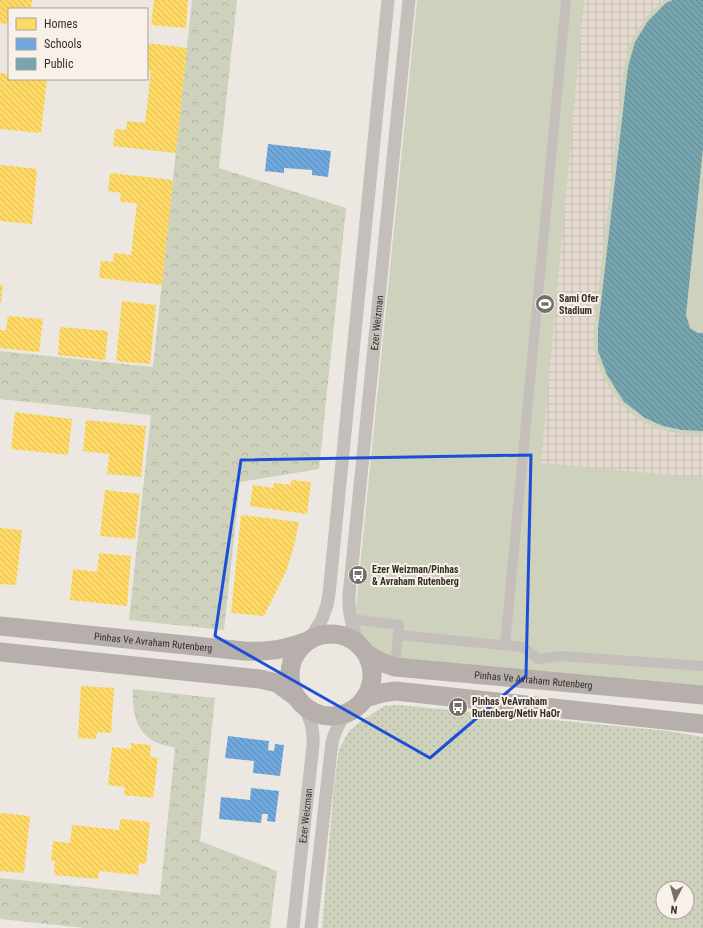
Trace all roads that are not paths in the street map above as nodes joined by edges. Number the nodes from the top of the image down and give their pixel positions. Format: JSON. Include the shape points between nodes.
{"nodes":[{"id":1,"x":388,"y":0,"type":"edge"},
{"id":2,"x":409,"y":0,"type":"edge"},
{"id":3,"x":566,"y":0,"type":"edge"},
{"id":4,"x":351,"y":620,"type":"junction"},
{"id":5,"x":0,"y":626,"type":"edge"},
{"id":6,"x":398,"y":635,"type":"junction"},
{"id":7,"x":308,"y":641,"type":"junction"},
{"id":8,"x":505,"y":645,"type":"junction"},
{"id":9,"x":363,"y":649,"type":"junction"},
{"id":10,"x":0,"y":652,"type":"edge"},
{"id":11,"x":703,"y":666,"type":"edge"},
{"id":12,"x":395,"y":667,"type":"junction"},
{"id":13,"x":703,"y":695,"type":"edge"},
{"id":14,"x":366,"y":698,"type":"junction"},
{"id":15,"x":299,"y":700,"type":"junction"},
{"id":16,"x":346,"y":713,"type":"junction"},
{"id":17,"x":654,"y":720,"type":"junction"},
{"id":18,"x":703,"y":724,"type":"edge"},
{"id":19,"x":703,"y":730,"type":"edge"},
{"id":20,"x":294,"y":928,"type":"edge"},
{"id":21,"x":311,"y":928,"type":"edge"}],
"edges":[{"from":1,"to":7,"type":"street","via":[[329,594],[322,619]]},
{"from":2,"to":4,"type":"street","name":"Ezer Weizman","via":[[349,595]]},
{"from":3,"to":8,"type":"street"},
{"from":4,"to":6,"type":"street","via":[[399,625]]},
{"from":4,"to":9,"type":"street","name":"Ezer Weizman"},
{"from":5,"to":7,"type":"main road","name":"Pinhas Ve Avraham Rutenberg","via":[[244,651],[290,648]]},
{"from":6,"to":8,"type":"street"},
{"from":6,"to":12,"type":"street"},
{"from":7,"to":9,"type":"main road","via":[[322,634],[336,634],[348,637]]},
{"from":7,"to":15,"type":"main road","via":[[296,652],[291,664],[292,690]]},
{"from":8,"to":11,"type":"street","via":[[523,647],[538,659],[560,656]]},
{"from":9,"to":12,"type":"main road","name":"Pinhas Ve Avraham Rutenberg","via":[[381,662]]},
{"from":9,"to":14,"type":"main road","via":[[372,666],[373,679]]},
{"from":10,"to":15,"type":"main road","via":[[260,679],[277,683]]},
{"from":12,"to":13,"type":"main road","name":"Pinhas Ve Avraham Rutenberg"},
{"from":14,"to":16,"type":"main road","via":[[358,707]]},
{"from":14,"to":17,"type":"main road","via":[[382,692],[395,691]]},
{"from":15,"to":16,"type":"main road","via":[[308,709],[320,715],[334,716]]},
{"from":15,"to":20,"type":"street","name":"Ezer Weizman","via":[[308,714],[313,745]]},
{"from":16,"to":21,"type":"street","name":"Ezer Weizman","via":[[332,742]]},
{"from":17,"to":18,"type":"main road"},
{"from":17,"to":19,"type":"main road"}]}
